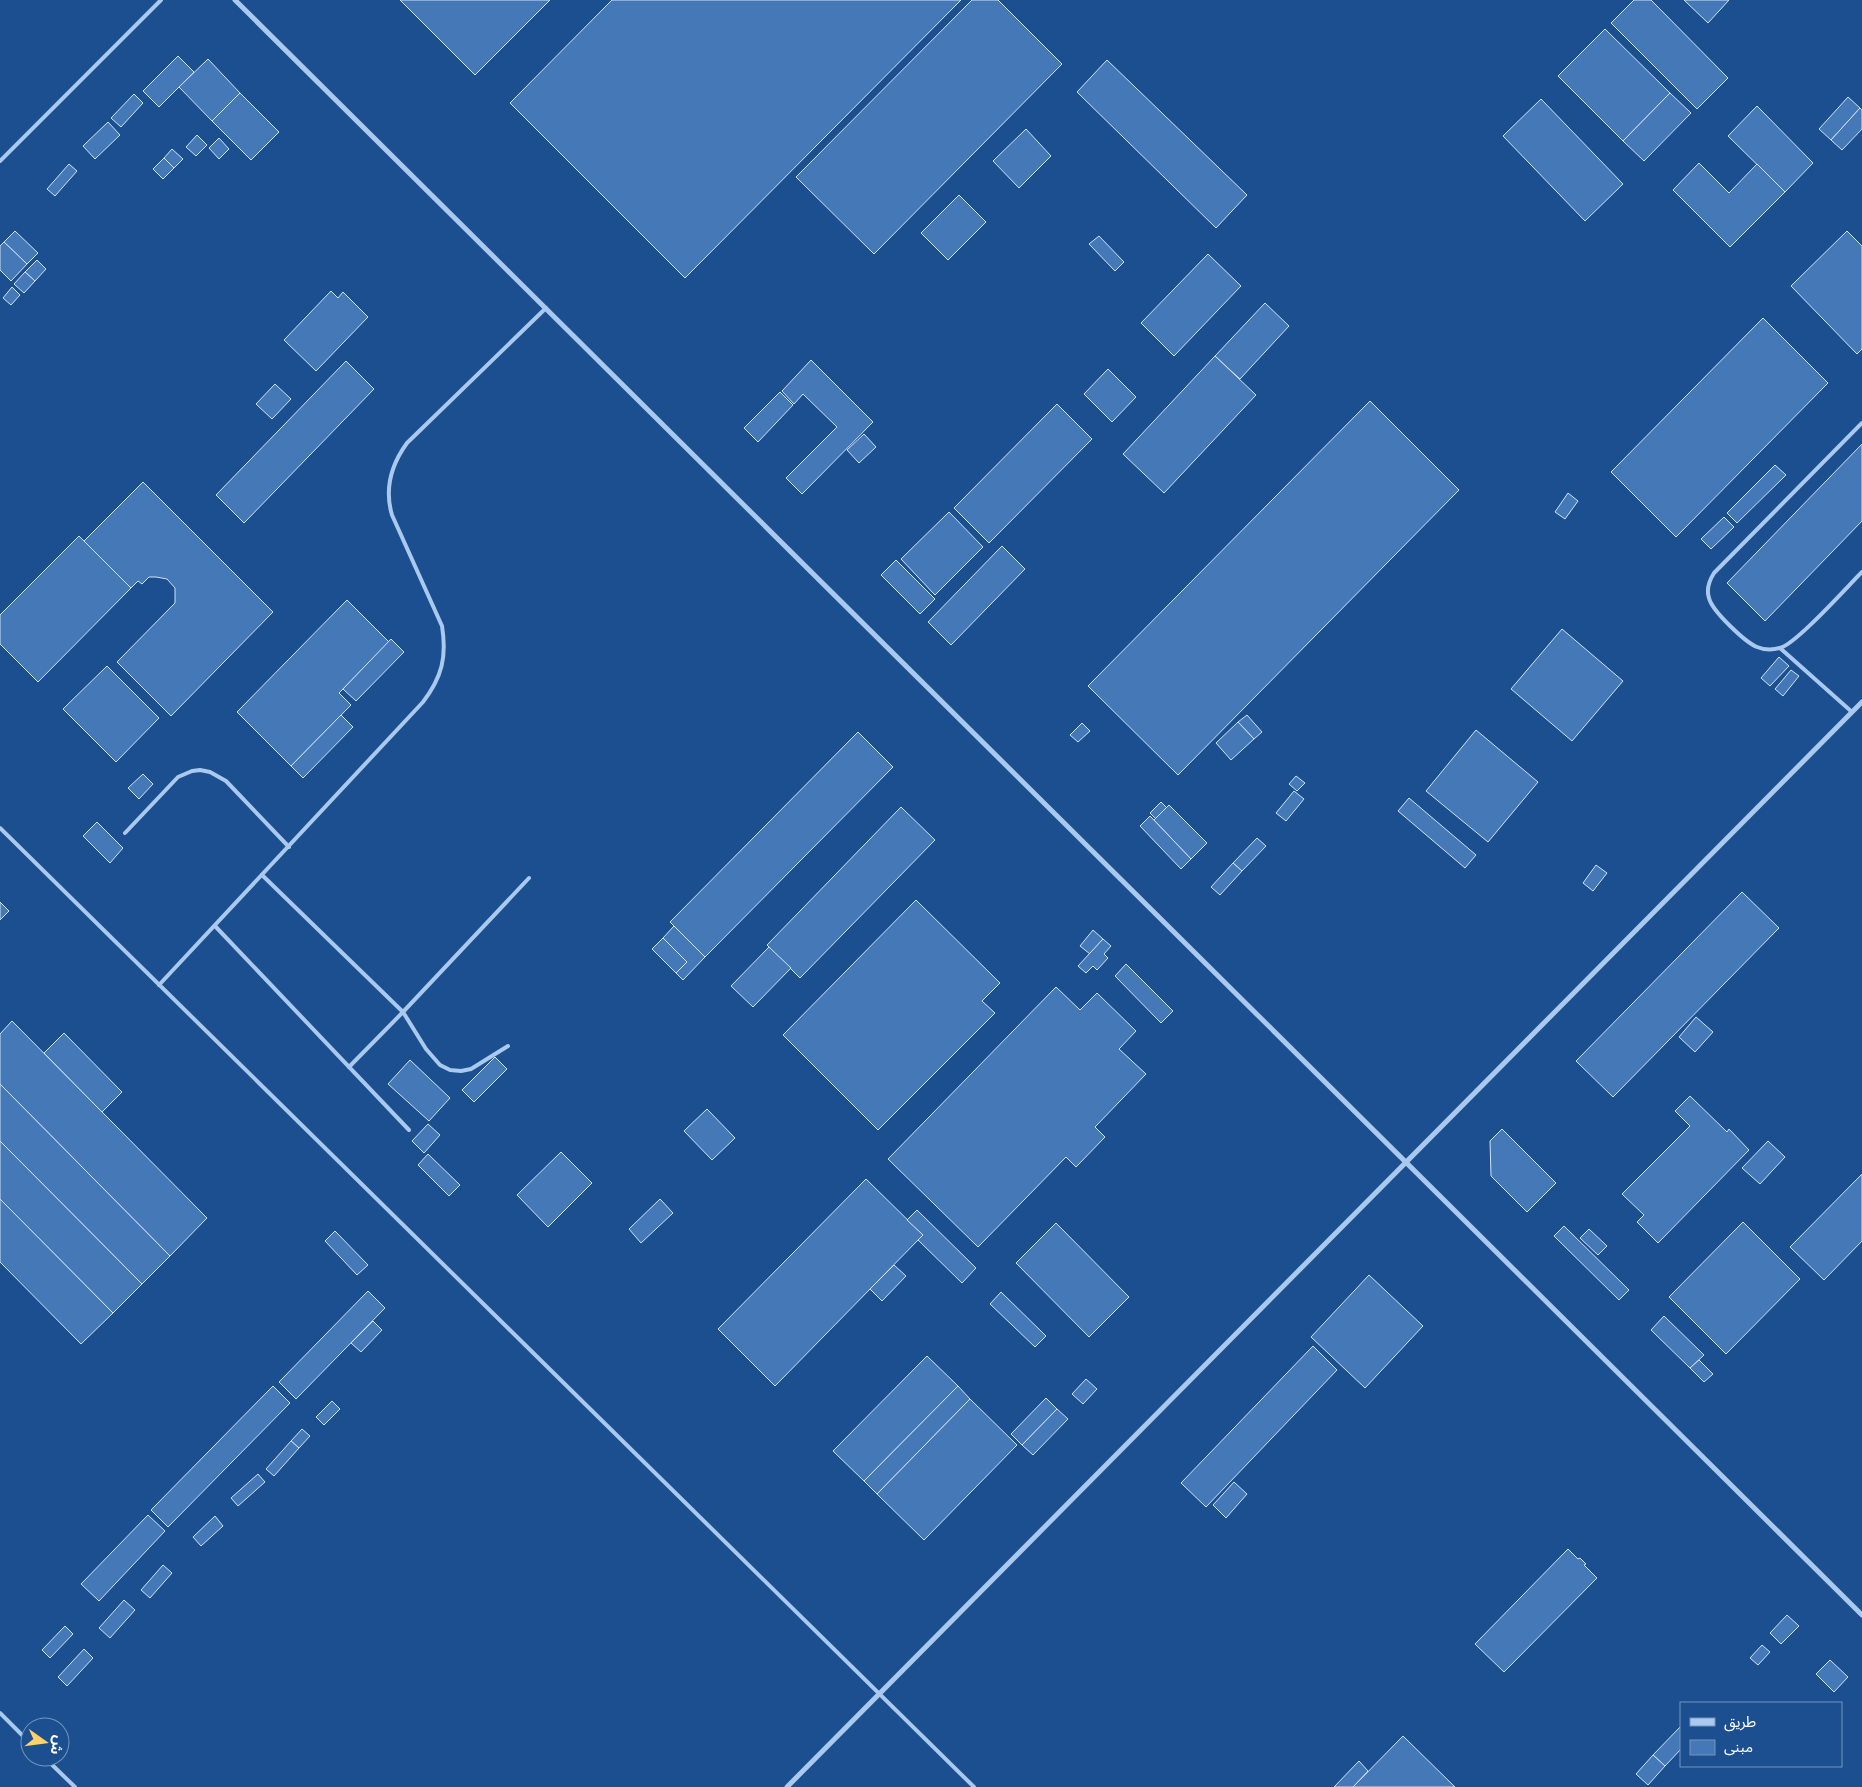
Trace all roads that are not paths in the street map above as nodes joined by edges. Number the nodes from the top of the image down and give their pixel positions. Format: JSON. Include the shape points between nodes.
{"nodes":[{"id":1,"x":161,"y":0,"type":"edge"},
{"id":2,"x":236,"y":0,"type":"edge"},
{"id":3,"x":0,"y":161,"type":"edge"},
{"id":4,"x":546,"y":308,"type":"junction"},
{"id":5,"x":1862,"y":423,"type":"edge"},
{"id":6,"x":1862,"y":572,"type":"edge"},
{"id":7,"x":1780,"y":648,"type":"junction"},
{"id":8,"x":1862,"y":702,"type":"edge"},
{"id":9,"x":1852,"y":712,"type":"junction"},
{"id":10,"x":0,"y":828,"type":"edge"},
{"id":11,"x":125,"y":833,"type":"dead end"},
{"id":12,"x":289,"y":847,"type":"junction"},
{"id":13,"x":262,"y":876,"type":"junction"},
{"id":14,"x":528,"y":878,"type":"dead end"},
{"id":15,"x":215,"y":926,"type":"junction"},
{"id":16,"x":160,"y":985,"type":"junction"},
{"id":17,"x":403,"y":1012,"type":"junction"},
{"id":18,"x":508,"y":1046,"type":"dead end"},
{"id":19,"x":349,"y":1067,"type":"junction"},
{"id":20,"x":409,"y":1130,"type":"dead end"},
{"id":21,"x":1405,"y":1163,"type":"junction"},
{"id":22,"x":1862,"y":1615,"type":"edge"},
{"id":23,"x":880,"y":1694,"type":"junction"},
{"id":24,"x":0,"y":1713,"type":"edge"},
{"id":25,"x":20,"y":1733,"type":"edge"},
{"id":26,"x":54,"y":1767,"type":"edge"},
{"id":27,"x":75,"y":1787,"type":"edge"},
{"id":28,"x":787,"y":1787,"type":"edge"},
{"id":29,"x":974,"y":1787,"type":"edge"}],
"edges":[{"from":1,"to":3,"type":"lane"},
{"from":2,"to":4,"type":"street"},
{"from":4,"to":12,"type":"lane","via":[[408,443],[394,464],[388,502],[442,626],[444,658],[440,674],[423,702]]},
{"from":4,"to":21,"type":"street"},
{"from":5,"to":7,"type":"lane","via":[[1714,573],[1709,584],[1711,603],[1743,637],[1759,648]]},
{"from":6,"to":7,"type":"lane","via":[[1796,638]]},
{"from":7,"to":9,"type":"lane"},
{"from":8,"to":9,"type":"street"},
{"from":9,"to":21,"type":"street"},
{"from":10,"to":16,"type":"lane"},
{"from":11,"to":12,"type":"lane","via":[[172,782],[185,773],[200,770],[226,781]]},
{"from":12,"to":13,"type":"lane"},
{"from":13,"to":15,"type":"lane"},
{"from":13,"to":17,"type":"lane"},
{"from":14,"to":17,"type":"lane"},
{"from":15,"to":16,"type":"lane"},
{"from":15,"to":19,"type":"lane"},
{"from":16,"to":23,"type":"lane"},
{"from":17,"to":18,"type":"lane","via":[[433,1058],[450,1070],[472,1069]]},
{"from":17,"to":19,"type":"lane"},
{"from":19,"to":20,"type":"lane"},
{"from":21,"to":22,"type":"street"},
{"from":21,"to":23,"type":"street"},
{"from":23,"to":28,"type":"street"},
{"from":23,"to":29,"type":"lane"},
{"from":24,"to":25,"type":"lane"},
{"from":26,"to":27,"type":"lane"}]}
